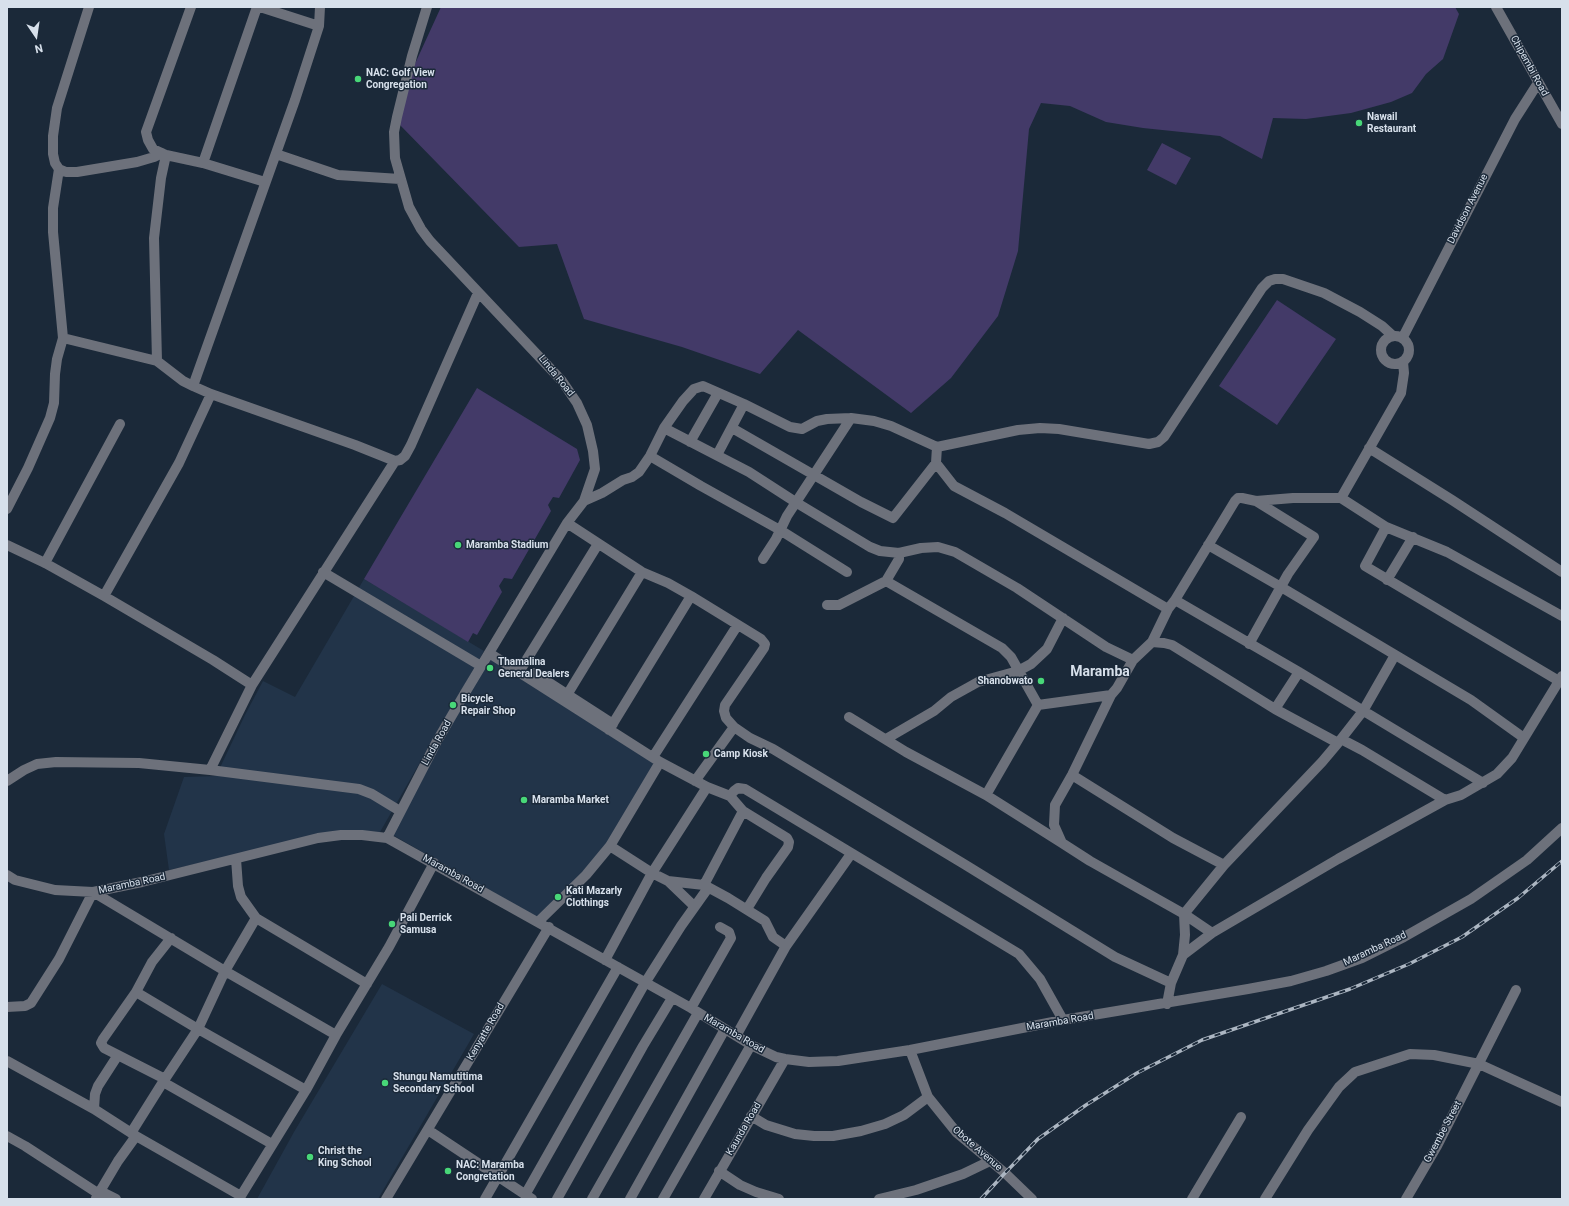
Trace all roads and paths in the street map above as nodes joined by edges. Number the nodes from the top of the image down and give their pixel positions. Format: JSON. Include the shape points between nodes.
{"nodes":[{"id":1,"x":89,"y":7,"type":"edge"},
{"id":2,"x":191,"y":7,"type":"edge"},
{"id":3,"x":259,"y":7,"type":"edge"},
{"id":4,"x":320,"y":7,"type":"edge"},
{"id":5,"x":427,"y":7,"type":"edge"},
{"id":6,"x":1496,"y":7,"type":"edge"},
{"id":7,"x":318,"y":26,"type":"junction"},
{"id":8,"x":1538,"y":83,"type":"junction"},
{"id":9,"x":1562,"y":124,"type":"edge"},
{"id":10,"x":164,"y":154,"type":"junction"},
{"id":11,"x":276,"y":154,"type":"junction"},
{"id":12,"x":203,"y":162,"type":"junction"},
{"id":13,"x":59,"y":169,"type":"junction"},
{"id":14,"x":400,"y":180,"type":"junction"},
{"id":15,"x":266,"y":182,"type":"junction"},
{"id":16,"x":478,"y":293,"type":"junction"},
{"id":17,"x":1398,"y":336,"type":"junction"},
{"id":18,"x":63,"y":338,"type":"junction"},
{"id":19,"x":157,"y":362,"type":"junction"},
{"id":20,"x":1403,"y":362,"type":"junction"},
{"id":21,"x":193,"y":386,"type":"junction"},
{"id":22,"x":718,"y":393,"type":"junction"},
{"id":23,"x":211,"y":394,"type":"junction"},
{"id":24,"x":744,"y":404,"type":"junction"},
{"id":25,"x":851,"y":418,"type":"junction"},
{"id":26,"x":120,"y":424,"type":"dead end"},
{"id":27,"x":664,"y":428,"type":"junction"},
{"id":28,"x":732,"y":428,"type":"junction"},
{"id":29,"x":690,"y":442,"type":"junction"},
{"id":30,"x":937,"y":447,"type":"junction"},
{"id":31,"x":1369,"y":448,"type":"junction"},
{"id":32,"x":717,"y":455,"type":"junction"},
{"id":33,"x":650,"y":456,"type":"junction"},
{"id":34,"x":395,"y":461,"type":"junction"},
{"id":35,"x":936,"y":463,"type":"junction"},
{"id":36,"x":814,"y":475,"type":"junction"},
{"id":37,"x":1341,"y":498,"type":"junction"},
{"id":38,"x":584,"y":501,"type":"junction"},
{"id":39,"x":1256,"y":501,"type":"junction"},
{"id":40,"x":796,"y":503,"type":"junction"},
{"id":41,"x":7,"y":509,"type":"edge"},
{"id":42,"x":567,"y":523,"type":"junction"},
{"id":43,"x":1386,"y":527,"type":"junction"},
{"id":44,"x":780,"y":530,"type":"junction"},
{"id":45,"x":1413,"y":538,"type":"junction"},
{"id":46,"x":598,"y":544,"type":"junction"},
{"id":47,"x":7,"y":545,"type":"edge"},
{"id":48,"x":1208,"y":545,"type":"junction"},
{"id":49,"x":899,"y":553,"type":"junction"},
{"id":50,"x":762,"y":559,"type":"dead end"},
{"id":51,"x":45,"y":563,"type":"junction"},
{"id":52,"x":323,"y":572,"type":"junction"},
{"id":53,"x":642,"y":572,"type":"junction"},
{"id":54,"x":847,"y":572,"type":"dead end"},
{"id":55,"x":1562,"y":572,"type":"edge"},
{"id":56,"x":1387,"y":580,"type":"junction"},
{"id":57,"x":886,"y":582,"type":"junction"},
{"id":58,"x":1281,"y":587,"type":"junction"},
{"id":59,"x":104,"y":596,"type":"junction"},
{"id":60,"x":691,"y":596,"type":"junction"},
{"id":61,"x":1171,"y":604,"type":"junction"},
{"id":62,"x":827,"y":605,"type":"dead end"},
{"id":63,"x":1562,"y":616,"type":"edge"},
{"id":64,"x":1063,"y":618,"type":"junction"},
{"id":65,"x":737,"y":626,"type":"junction"},
{"id":66,"x":1152,"y":642,"type":"junction"},
{"id":67,"x":1249,"y":644,"type":"junction"},
{"id":68,"x":489,"y":653,"type":"junction"},
{"id":69,"x":1395,"y":655,"type":"junction"},
{"id":70,"x":1133,"y":660,"type":"junction"},
{"id":71,"x":481,"y":666,"type":"junction"},
{"id":72,"x":1018,"y":671,"type":"junction"},
{"id":73,"x":519,"y":672,"type":"junction"},
{"id":74,"x":1299,"y":672,"type":"junction"},
{"id":75,"x":534,"y":673,"type":"dead end"},
{"id":76,"x":1560,"y":679,"type":"edge"},
{"id":77,"x":252,"y":685,"type":"junction"},
{"id":78,"x":567,"y":695,"type":"junction"},
{"id":79,"x":1111,"y":695,"type":"junction"},
{"id":80,"x":1038,"y":705,"type":"junction"},
{"id":81,"x":1275,"y":709,"type":"junction"},
{"id":82,"x":1363,"y":711,"type":"junction"},
{"id":83,"x":849,"y":717,"type":"dead end"},
{"id":84,"x":611,"y":727,"type":"junction"},
{"id":85,"x":734,"y":727,"type":"junction"},
{"id":86,"x":1524,"y":738,"type":"junction"},
{"id":87,"x":886,"y":739,"type":"junction"},
{"id":88,"x":1340,"y":741,"type":"junction"},
{"id":89,"x":657,"y":759,"type":"junction"},
{"id":90,"x":210,"y":770,"type":"junction"},
{"id":91,"x":1072,"y":775,"type":"junction"},
{"id":92,"x":7,"y":781,"type":"edge"},
{"id":93,"x":695,"y":781,"type":"junction"},
{"id":94,"x":1483,"y":783,"type":"junction"},
{"id":95,"x":707,"y":787,"type":"junction"},
{"id":96,"x":986,"y":795,"type":"junction"},
{"id":97,"x":730,"y":796,"type":"junction"},
{"id":98,"x":1445,"y":800,"type":"junction"},
{"id":99,"x":400,"y":811,"type":"junction"},
{"id":100,"x":743,"y":811,"type":"junction"},
{"id":101,"x":1562,"y":828,"type":"edge"},
{"id":102,"x":387,"y":838,"type":"junction"},
{"id":103,"x":1062,"y":843,"type":"junction"},
{"id":104,"x":610,"y":846,"type":"junction"},
{"id":105,"x":851,"y":854,"type":"junction"},
{"id":106,"x":236,"y":859,"type":"junction"},
{"id":107,"x":434,"y":864,"type":"junction"},
{"id":108,"x":1224,"y":865,"type":"junction"},
{"id":109,"x":652,"y":873,"type":"junction"},
{"id":110,"x":7,"y":875,"type":"edge"},
{"id":111,"x":668,"y":882,"type":"junction"},
{"id":112,"x":706,"y":886,"type":"junction"},
{"id":113,"x":93,"y":892,"type":"junction"},
{"id":114,"x":694,"y":906,"type":"junction"},
{"id":115,"x":747,"y":909,"type":"junction"},
{"id":116,"x":1184,"y":914,"type":"junction"},
{"id":117,"x":256,"y":918,"type":"junction"},
{"id":118,"x":538,"y":922,"type":"junction"},
{"id":119,"x":720,"y":926,"type":"dead end"},
{"id":120,"x":549,"y":928,"type":"junction"},
{"id":121,"x":1212,"y":933,"type":"junction"},
{"id":122,"x":171,"y":938,"type":"junction"},
{"id":123,"x":786,"y":946,"type":"junction"},
{"id":124,"x":1183,"y":955,"type":"junction"},
{"id":125,"x":605,"y":960,"type":"junction"},
{"id":126,"x":618,"y":967,"type":"junction"},
{"id":127,"x":225,"y":971,"type":"junction"},
{"id":128,"x":645,"y":983,"type":"junction"},
{"id":129,"x":1171,"y":983,"type":"junction"},
{"id":130,"x":367,"y":984,"type":"junction"},
{"id":131,"x":1516,"y":990,"type":"dead end"},
{"id":132,"x":136,"y":992,"type":"junction"},
{"id":133,"x":672,"y":998,"type":"junction"},
{"id":134,"x":1167,"y":1004,"type":"junction"},
{"id":135,"x":7,"y":1007,"type":"edge"},
{"id":136,"x":695,"y":1010,"type":"junction"},
{"id":137,"x":1063,"y":1020,"type":"junction"},
{"id":138,"x":198,"y":1029,"type":"junction"},
{"id":139,"x":725,"y":1029,"type":"junction"},
{"id":140,"x":336,"y":1035,"type":"junction"},
{"id":141,"x":736,"y":1036,"type":"junction"},
{"id":142,"x":751,"y":1045,"type":"junction"},
{"id":143,"x":910,"y":1050,"type":"junction"},
{"id":144,"x":118,"y":1055,"type":"junction"},
{"id":145,"x":785,"y":1059,"type":"junction"},
{"id":146,"x":7,"y":1061,"type":"edge"},
{"id":147,"x":1479,"y":1064,"type":"junction"},
{"id":148,"x":164,"y":1081,"type":"junction"},
{"id":149,"x":306,"y":1090,"type":"junction"},
{"id":150,"x":928,"y":1097,"type":"junction"},
{"id":151,"x":1562,"y":1102,"type":"edge"},
{"id":152,"x":94,"y":1108,"type":"junction"},
{"id":153,"x":751,"y":1116,"type":"junction"},
{"id":154,"x":1241,"y":1117,"type":"dead end"},
{"id":155,"x":428,"y":1130,"type":"junction"},
{"id":156,"x":134,"y":1135,"type":"junction"},
{"id":157,"x":7,"y":1136,"type":"edge"},
{"id":158,"x":272,"y":1144,"type":"junction"},
{"id":159,"x":990,"y":1161,"type":"junction"},
{"id":160,"x":719,"y":1171,"type":"junction"},
{"id":161,"x":498,"y":1177,"type":"junction"},
{"id":162,"x":98,"y":1195,"type":"edge"},
{"id":163,"x":913,"y":1195,"type":"edge"},
{"id":164,"x":240,"y":1197,"type":"edge"},
{"id":165,"x":528,"y":1197,"type":"edge"},
{"id":166,"x":116,"y":1199,"type":"edge"},
{"id":167,"x":386,"y":1199,"type":"edge"},
{"id":168,"x":485,"y":1199,"type":"edge"},
{"id":169,"x":557,"y":1199,"type":"edge"},
{"id":170,"x":592,"y":1199,"type":"edge"},
{"id":171,"x":630,"y":1199,"type":"edge"},
{"id":172,"x":663,"y":1199,"type":"edge"},
{"id":173,"x":704,"y":1199,"type":"edge"},
{"id":174,"x":779,"y":1199,"type":"edge"},
{"id":175,"x":879,"y":1199,"type":"edge"},
{"id":176,"x":1032,"y":1199,"type":"edge"},
{"id":177,"x":1192,"y":1199,"type":"edge"},
{"id":178,"x":1265,"y":1199,"type":"edge"},
{"id":179,"x":1406,"y":1199,"type":"edge"}],
"edges":[{"from":1,"to":13,"type":"street","via":[[57,108],[53,154]]},
{"from":2,"to":10,"type":"street","via":[[146,132],[153,149]]},
{"from":3,"to":7,"type":"street"},
{"from":3,"to":12,"type":"street"},
{"from":4,"to":7,"type":"street"},
{"from":5,"to":14,"type":"street","name":"Linda Road","via":[[394,132],[395,158]]},
{"from":6,"to":8,"type":"street","name":"Chipembi Road"},
{"from":7,"to":11,"type":"street"},
{"from":8,"to":9,"type":"street","name":"Chipembi Road"},
{"from":8,"to":17,"type":"street","name":"Davidson Avenue","via":[[1514,119]]},
{"from":10,"to":12,"type":"street"},
{"from":10,"to":13,"type":"street","via":[[137,162],[77,172]]},
{"from":10,"to":19,"type":"street","via":[[154,238]]},
{"from":11,"to":14,"type":"street","via":[[338,174]]},
{"from":11,"to":15,"type":"street"},
{"from":12,"to":15,"type":"street"},
{"from":13,"to":18,"type":"street","via":[[53,208],[53,232]]},
{"from":14,"to":16,"type":"street","name":"Linda Road","via":[[409,207],[421,229]]},
{"from":15,"to":21,"type":"street"},
{"from":16,"to":34,"type":"street","via":[[405,456]]},
{"from":16,"to":38,"type":"street","name":"Linda Road","via":[[534,349],[577,403],[587,425],[595,460],[594,475]]},
{"from":17,"to":20,"type":"street","via":[[1409,345],[1410,350]]},
{"from":17,"to":20,"type":"street","via":[[1384,340],[1381,354],[1390,363]]},
{"from":17,"to":30,"type":"street","via":[[1324,293],[1283,278],[1275,279],[1262,288],[1164,437],[1158,442],[1149,444],[1040,428],[1018,430]]},
{"from":18,"to":19,"type":"street"},
{"from":18,"to":41,"type":"street","via":[[57,358],[54,404],[50,418]]},
{"from":19,"to":21,"type":"street"},
{"from":20,"to":31,"type":"street","via":[[1401,393]]},
{"from":21,"to":23,"type":"street"},
{"from":22,"to":24,"type":"street"},
{"from":22,"to":27,"type":"street","via":[[703,386],[694,389],[676,408]]},
{"from":22,"to":29,"type":"street"},
{"from":23,"to":34,"type":"street","via":[[355,444]]},
{"from":23,"to":59,"type":"street","via":[[179,463]]},
{"from":24,"to":25,"type":"street","via":[[790,427],[802,429],[817,421]]},
{"from":24,"to":28,"type":"street"},
{"from":25,"to":30,"type":"street","via":[[891,426]]},
{"from":25,"to":36,"type":"street"},
{"from":26,"to":51,"type":"street"},
{"from":27,"to":29,"type":"street"},
{"from":27,"to":33,"type":"street"},
{"from":28,"to":32,"type":"street"},
{"from":28,"to":36,"type":"street"},
{"from":29,"to":32,"type":"street"},
{"from":30,"to":35,"type":"street"},
{"from":31,"to":37,"type":"street"},
{"from":31,"to":55,"type":"street"},
{"from":32,"to":40,"type":"street","via":[[749,472]]},
{"from":33,"to":38,"type":"street","via":[[639,472],[632,477]]},
{"from":33,"to":44,"type":"street"},
{"from":34,"to":52,"type":"street"},
{"from":35,"to":36,"type":"street","via":[[893,518]]},
{"from":35,"to":61,"type":"street","via":[[954,486]]},
{"from":36,"to":40,"type":"street"},
{"from":37,"to":39,"type":"street"},
{"from":37,"to":43,"type":"street"},
{"from":38,"to":42,"type":"street","name":"Linda Road"},
{"from":39,"to":48,"type":"street","via":[[1242,498],[1235,500]]},
{"from":39,"to":58,"type":"street","via":[[1314,536]]},
{"from":40,"to":44,"type":"street"},
{"from":40,"to":49,"type":"street","via":[[870,547]]},
{"from":42,"to":46,"type":"street"},
{"from":42,"to":68,"type":"street","name":"Linda Road"},
{"from":43,"to":45,"type":"street"},
{"from":43,"to":56,"type":"street","via":[[1365,566]]},
{"from":44,"to":50,"type":"street"},
{"from":44,"to":54,"type":"street"},
{"from":45,"to":56,"type":"street"},
{"from":45,"to":63,"type":"street","via":[[1447,552]]},
{"from":46,"to":53,"type":"street"},
{"from":46,"to":73,"type":"street"},
{"from":47,"to":51,"type":"street"},
{"from":48,"to":58,"type":"street"},
{"from":48,"to":61,"type":"street"},
{"from":49,"to":57,"type":"street","via":[[899,559]]},
{"from":49,"to":64,"type":"street","via":[[938,547],[955,552]]},
{"from":51,"to":59,"type":"street"},
{"from":52,"to":71,"type":"street"},
{"from":52,"to":77,"type":"street"},
{"from":53,"to":60,"type":"street"},
{"from":53,"to":78,"type":"street"},
{"from":56,"to":76,"type":"street"},
{"from":57,"to":62,"type":"street","via":[[839,605]]},
{"from":57,"to":72,"type":"street","via":[[1002,648],[1011,657]]},
{"from":58,"to":67,"type":"street"},
{"from":58,"to":69,"type":"street"},
{"from":59,"to":77,"type":"street"},
{"from":60,"to":65,"type":"street"},
{"from":60,"to":84,"type":"street"},
{"from":61,"to":66,"type":"street"},
{"from":61,"to":67,"type":"street"},
{"from":64,"to":70,"type":"street","via":[[1106,648]]},
{"from":64,"to":72,"type":"street","via":[[1047,649],[1031,664]]},
{"from":65,"to":85,"type":"street","via":[[765,644],[726,705],[726,718]]},
{"from":65,"to":89,"type":"street"},
{"from":66,"to":70,"type":"street"},
{"from":66,"to":81,"type":"street","via":[[1177,648]]},
{"from":67,"to":74,"type":"street"},
{"from":68,"to":71,"type":"street","name":"Linda Road"},
{"from":68,"to":73,"type":"street"},
{"from":69,"to":82,"type":"street"},
{"from":69,"to":86,"type":"street","via":[[1471,700]]},
{"from":70,"to":79,"type":"street"},
{"from":71,"to":99,"type":"street","name":"Linda Road"},
{"from":72,"to":80,"type":"street"},
{"from":72,"to":87,"type":"street","via":[[978,682]]},
{"from":73,"to":84,"type":"street"},
{"from":74,"to":81,"type":"street"},
{"from":74,"to":82,"type":"street"},
{"from":75,"to":78,"type":"street"},
{"from":76,"to":86,"type":"street"},
{"from":77,"to":90,"type":"street"},
{"from":78,"to":84,"type":"street"},
{"from":79,"to":80,"type":"street"},
{"from":79,"to":91,"type":"street"},
{"from":80,"to":96,"type":"street"},
{"from":81,"to":88,"type":"street"},
{"from":82,"to":88,"type":"street"},
{"from":82,"to":94,"type":"street"},
{"from":83,"to":87,"type":"street"},
{"from":84,"to":89,"type":"street"},
{"from":85,"to":93,"type":"street"},
{"from":85,"to":129,"type":"street","via":[[958,859],[1115,957]]},
{"from":86,"to":94,"type":"street","via":[[1512,758],[1497,774]]},
{"from":87,"to":96,"type":"street"},
{"from":88,"to":98,"type":"street","via":[[1362,750]]},
{"from":88,"to":108,"type":"street"},
{"from":89,"to":93,"type":"street"},
{"from":89,"to":104,"type":"street"},
{"from":90,"to":92,"type":"street","via":[[139,763],[56,762],[37,764]]},
{"from":90,"to":99,"type":"street","via":[[359,789]]},
{"from":91,"to":103,"type":"street","via":[[1055,805],[1054,824]]},
{"from":91,"to":108,"type":"street","via":[[1173,838]]},
{"from":93,"to":95,"type":"street"},
{"from":94,"to":98,"type":"street"},
{"from":95,"to":97,"type":"street"},
{"from":95,"to":109,"type":"street"},
{"from":96,"to":103,"type":"street"},
{"from":97,"to":100,"type":"street"},
{"from":97,"to":105,"type":"street","via":[[738,788],[745,789]]},
{"from":98,"to":121,"type":"street"},
{"from":99,"to":102,"type":"street","name":"Linda Road"},
{"from":100,"to":112,"type":"street"},
{"from":100,"to":115,"type":"street","via":[[790,842]]},
{"from":101,"to":134,"type":"street","name":"Maramba Road","via":[[1527,860],[1471,899],[1362,958],[1291,981]]},
{"from":102,"to":106,"type":"street","name":"Maramba Road","via":[[362,834],[318,838]]},
{"from":102,"to":107,"type":"street","name":"Maramba Road"},
{"from":103,"to":116,"type":"street"},
{"from":104,"to":109,"type":"street"},
{"from":104,"to":118,"type":"street","via":[[586,875]]},
{"from":105,"to":123,"type":"street"},
{"from":105,"to":137,"type":"street","via":[[1020,954],[1040,979]]},
{"from":106,"to":113,"type":"street","name":"Maramba Road"},
{"from":106,"to":117,"type":"street","via":[[241,897]]},
{"from":107,"to":118,"type":"street","name":"Maramba Road"},
{"from":107,"to":130,"type":"street"},
{"from":108,"to":116,"type":"street"},
{"from":109,"to":111,"type":"street"},
{"from":109,"to":125,"type":"street"},
{"from":110,"to":113,"type":"street","name":"Maramba Road","via":[[15,880],[49,889]]},
{"from":111,"to":112,"type":"street"},
{"from":111,"to":114,"type":"street"},
{"from":112,"to":114,"type":"street"},
{"from":112,"to":115,"type":"street"},
{"from":113,"to":122,"type":"street"},
{"from":113,"to":135,"type":"street","via":[[59,959],[31,1003]]},
{"from":114,"to":128,"type":"street"},
{"from":115,"to":123,"type":"street","via":[[765,921],[773,937]]},
{"from":116,"to":121,"type":"street"},
{"from":116,"to":124,"type":"street"},
{"from":117,"to":127,"type":"street"},
{"from":117,"to":130,"type":"street"},
{"from":118,"to":120,"type":"street","name":"Maramba Road"},
{"from":119,"to":136,"type":"street","via":[[729,932],[731,938]]},
{"from":120,"to":125,"type":"street","name":"Maramba Road"},
{"from":120,"to":155,"type":"street","name":"Kenyatte Road"},
{"from":121,"to":124,"type":"street"},
{"from":122,"to":127,"type":"street"},
{"from":122,"to":132,"type":"street","via":[[152,962]]},
{"from":123,"to":141,"type":"street"},
{"from":124,"to":129,"type":"street"},
{"from":125,"to":126,"type":"street","name":"Maramba Road"},
{"from":126,"to":128,"type":"street","name":"Maramba Road"},
{"from":126,"to":161,"type":"street"},
{"from":127,"to":138,"type":"street"},
{"from":127,"to":140,"type":"street"},
{"from":128,"to":133,"type":"street","name":"Maramba Road"},
{"from":128,"to":165,"type":"street"},
{"from":129,"to":134,"type":"street"},
{"from":130,"to":140,"type":"street"},
{"from":131,"to":147,"type":"street","name":"Gwembe Street"},
{"from":132,"to":138,"type":"street"},
{"from":132,"to":144,"type":"street","via":[[101,1043],[104,1048]]},
{"from":133,"to":136,"type":"street","name":"Maramba Road"},
{"from":133,"to":169,"type":"street","via":[[642,1046]]},
{"from":134,"to":137,"type":"street","name":"Maramba Road"},
{"from":136,"to":139,"type":"street","name":"Maramba Road"},
{"from":136,"to":170,"type":"street"},
{"from":137,"to":143,"type":"street","name":"Maramba Road"},
{"from":138,"to":148,"type":"street"},
{"from":138,"to":149,"type":"street"},
{"from":139,"to":141,"type":"street","name":"Maramba Road"},
{"from":139,"to":171,"type":"street"},
{"from":140,"to":149,"type":"street"},
{"from":141,"to":142,"type":"street","name":"Maramba Road"},
{"from":142,"to":145,"type":"street","name":"Maramba Road"},
{"from":142,"to":172,"type":"street"},
{"from":143,"to":145,"type":"street","name":"Maramba Road","via":[[838,1061],[809,1062]]},
{"from":143,"to":150,"type":"street","name":"Obote Avenue"},
{"from":144,"to":148,"type":"street"},
{"from":144,"to":152,"type":"street","via":[[98,1086]]},
{"from":145,"to":153,"type":"street","name":"Kaunda Road"},
{"from":146,"to":152,"type":"street"},
{"from":147,"to":151,"type":"street"},
{"from":147,"to":178,"type":"street","via":[[1434,1055],[1410,1054],[1355,1072],[1338,1087]]},
{"from":147,"to":179,"type":"street","name":"Gwembe Street","via":[[1437,1146]]},
{"from":148,"to":156,"type":"street"},
{"from":148,"to":158,"type":"street"},
{"from":149,"to":158,"type":"street"},
{"from":150,"to":153,"type":"street","via":[[904,1116],[885,1124],[833,1136],[795,1134],[766,1125]]},
{"from":150,"to":159,"type":"street","name":"Obote Avenue","via":[[957,1133]]},
{"from":152,"to":156,"type":"street"},
{"from":153,"to":160,"type":"street","name":"Kaunda Road"},
{"from":154,"to":177,"type":"street"},
{"from":155,"to":161,"type":"street"},
{"from":155,"to":167,"type":"street","name":"Kenyatte Road"},
{"from":156,"to":162,"type":"street"},
{"from":156,"to":164,"type":"street"},
{"from":157,"to":162,"type":"street"},
{"from":158,"to":164,"type":"street"},
{"from":159,"to":163,"type":"street"},
{"from":159,"to":176,"type":"street","name":"Obote Avenue"},
{"from":160,"to":173,"type":"street","name":"Kaunda Road"},
{"from":160,"to":174,"type":"street","via":[[756,1192]]},
{"from":161,"to":165,"type":"street"},
{"from":161,"to":168,"type":"street"},
{"from":162,"to":166,"type":"street"},
{"from":163,"to":175,"type":"street"}]}
